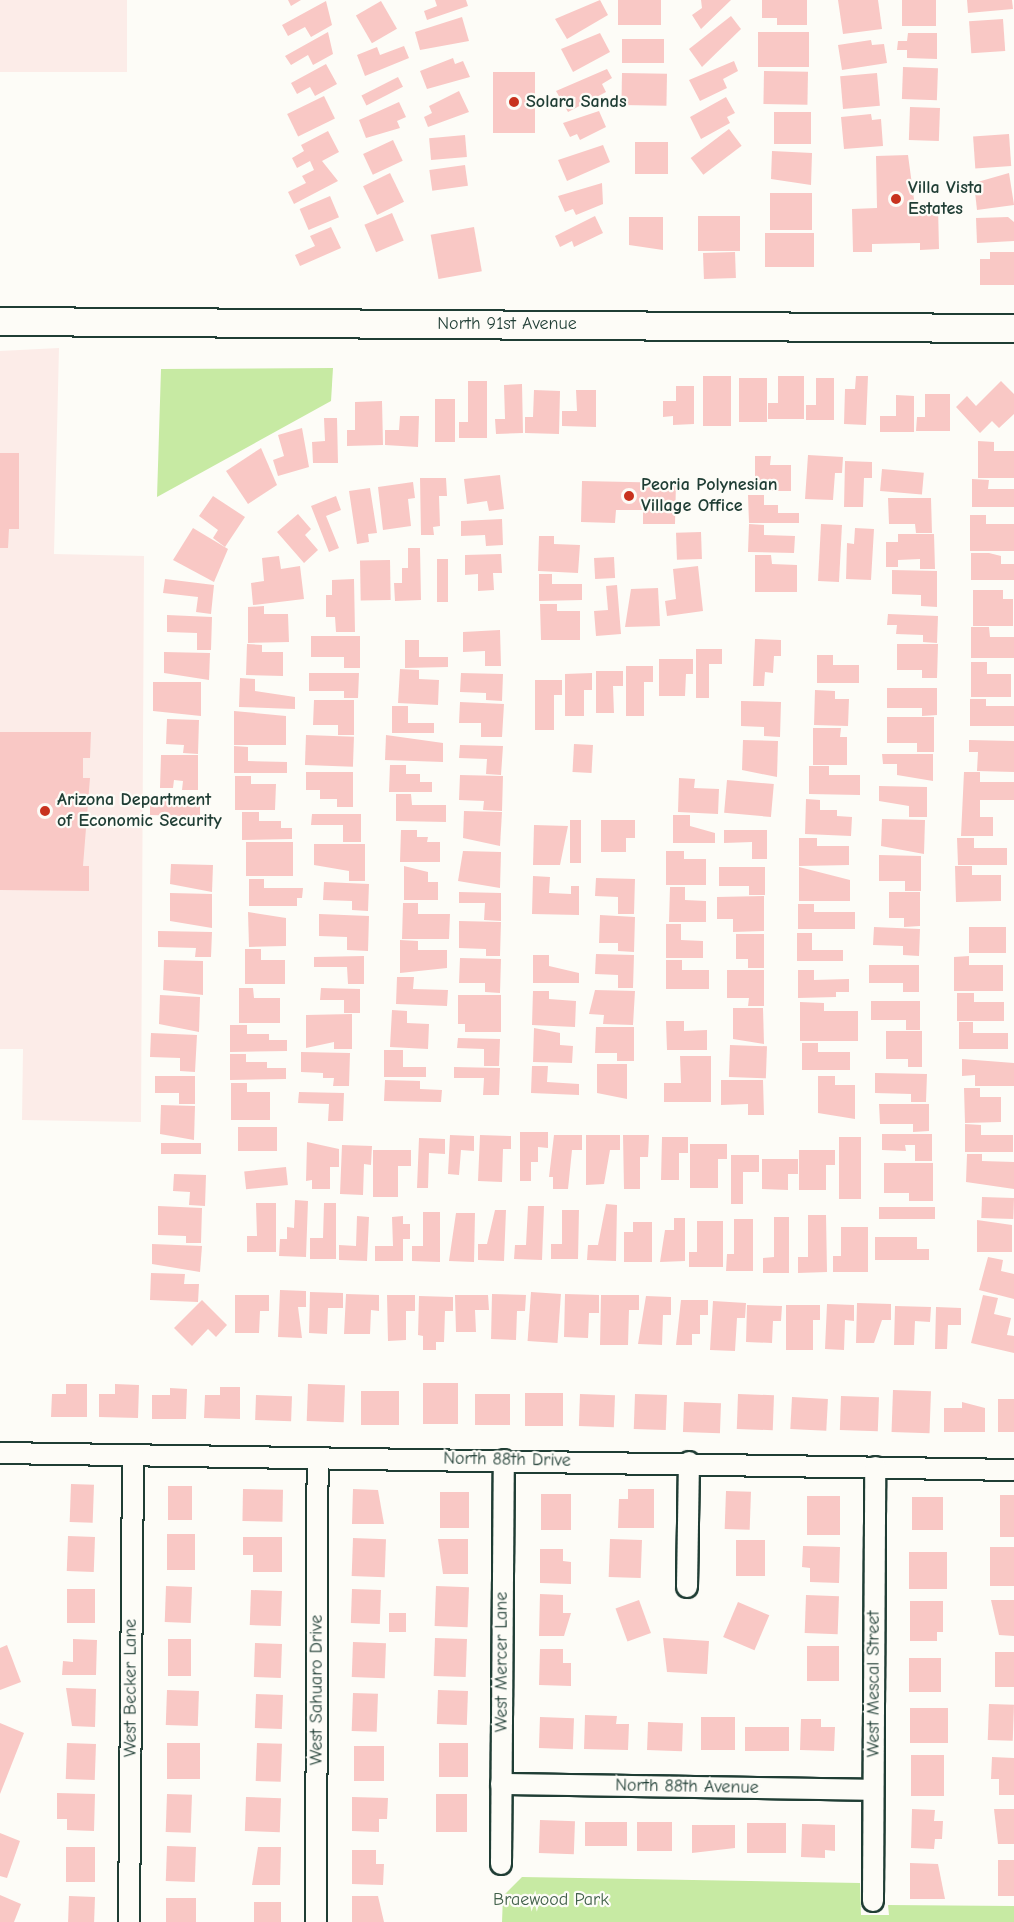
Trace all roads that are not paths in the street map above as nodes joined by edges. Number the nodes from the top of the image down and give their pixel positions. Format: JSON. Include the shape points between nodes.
{"nodes":[{"id":1,"x":0,"y":321,"type":"edge"},
{"id":2,"x":1014,"y":328,"type":"edge"},
{"id":3,"x":0,"y":1453,"type":"edge"},
{"id":4,"x":133,"y":1455,"type":"junction"},
{"id":5,"x":318,"y":1458,"type":"junction"},
{"id":6,"x":504,"y":1460,"type":"junction"},
{"id":7,"x":689,"y":1462,"type":"junction"},
{"id":8,"x":875,"y":1467,"type":"junction"},
{"id":9,"x":1014,"y":1470,"type":"edge"},
{"id":10,"x":687,"y":1587,"type":"dead end"},
{"id":11,"x":501,"y":1784,"type":"junction"},
{"id":12,"x":873,"y":1790,"type":"junction"},
{"id":13,"x":501,"y":1864,"type":"dead end"},
{"id":14,"x":873,"y":1901,"type":"dead end"},
{"id":15,"x":129,"y":1922,"type":"edge"},
{"id":16,"x":316,"y":1922,"type":"edge"}],
"edges":[{"from":1,"to":2,"type":"main road","name":"North 91st Avenue"},
{"from":3,"to":4,"type":"street","name":"North 88th Drive"},
{"from":4,"to":5,"type":"street","name":"North 88th Drive"},
{"from":4,"to":15,"type":"street","name":"West Becker Lane"},
{"from":5,"to":6,"type":"street","name":"North 88th Drive"},
{"from":5,"to":16,"type":"street","name":"West Sahuaro Drive"},
{"from":6,"to":7,"type":"street","name":"North 88th Drive"},
{"from":6,"to":11,"type":"street","name":"West Mercer Lane"},
{"from":7,"to":8,"type":"street","name":"North 88th Drive"},
{"from":7,"to":10,"type":"street"},
{"from":8,"to":9,"type":"street","name":"North 88th Drive"},
{"from":8,"to":12,"type":"street","name":"West Mescal Street"},
{"from":11,"to":12,"type":"street","name":"North 88th Avenue"},
{"from":11,"to":13,"type":"street","name":"West Mercer Lane"},
{"from":12,"to":14,"type":"street","name":"West Mescal Street"}]}
